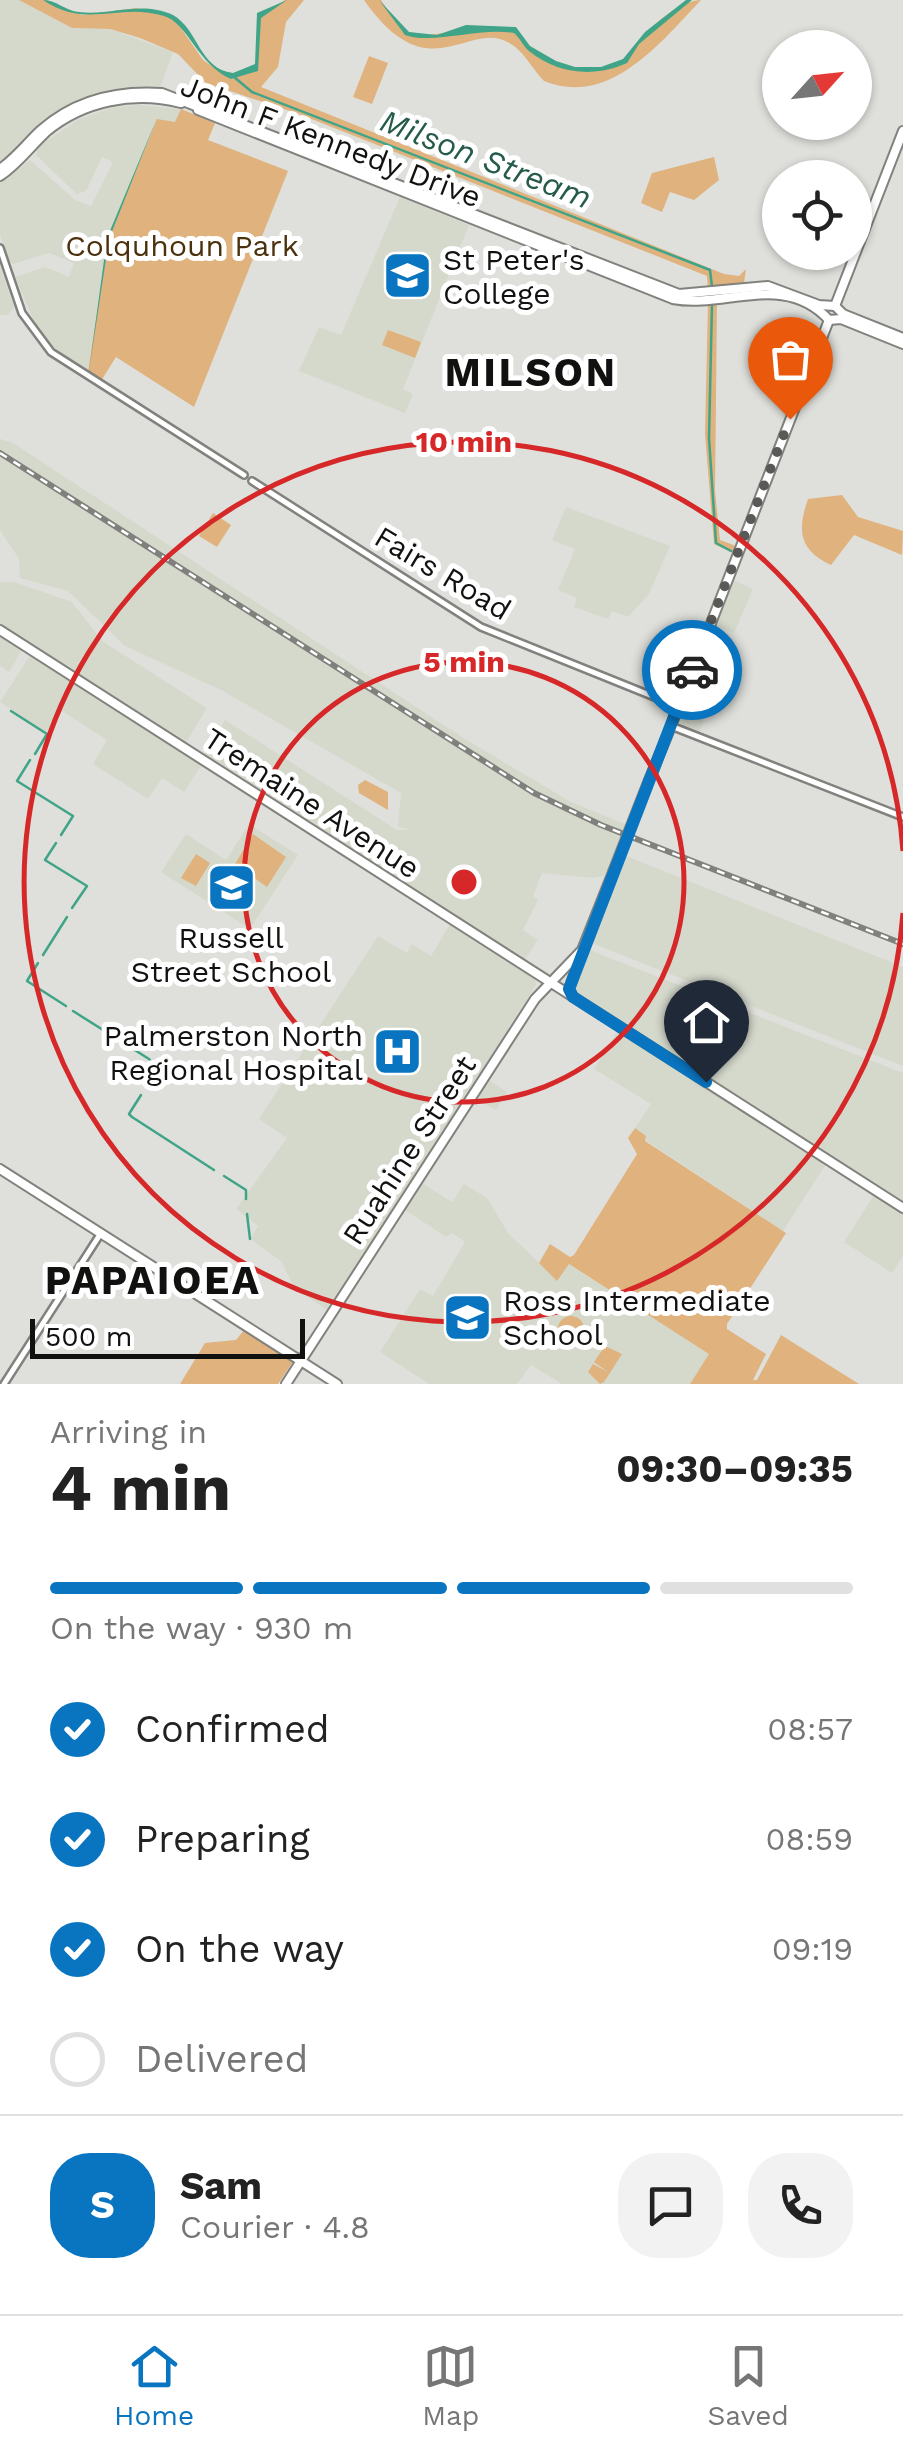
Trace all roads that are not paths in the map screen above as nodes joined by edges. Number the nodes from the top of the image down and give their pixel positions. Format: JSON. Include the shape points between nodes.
{"nodes":[{"id":1,"x":903,"y":132,"type":"edge"},
{"id":2,"x":0,"y":173,"type":"edge"},
{"id":3,"x":0,"y":248,"type":"edge"},
{"id":4,"x":832,"y":313,"type":"junction"},
{"id":5,"x":903,"y":341,"type":"edge"},
{"id":6,"x":0,"y":630,"type":"edge"},
{"id":7,"x":666,"y":702,"type":"junction"},
{"id":8,"x":677,"y":706,"type":"junction"},
{"id":9,"x":671,"y":722,"type":"junction"},
{"id":10,"x":903,"y":817,"type":"edge"},
{"id":11,"x":582,"y":950,"type":"junction"},
{"id":12,"x":522,"y":964,"type":"junction"},
{"id":13,"x":532,"y":970,"type":"junction"},
{"id":14,"x":565,"y":970,"type":"junction"},
{"id":15,"x":550,"y":982,"type":"junction"},
{"id":16,"x":540,"y":993,"type":"junction"},
{"id":17,"x":575,"y":998,"type":"junction"},
{"id":18,"x":528,"y":1010,"type":"junction"},
{"id":19,"x":0,"y":1169,"type":"edge"},
{"id":20,"x":903,"y":1208,"type":"edge"},
{"id":21,"x":101,"y":1234,"type":"junction"},
{"id":22,"x":285,"y":1352,"type":"junction"},
{"id":23,"x":301,"y":1361,"type":"junction"},
{"id":24,"x":4,"y":1384,"type":"edge"},
{"id":25,"x":284,"y":1384,"type":"edge"},
{"id":26,"x":337,"y":1384,"type":"edge"}],
"edges":[{"from":1,"to":4,"type":"main road"},
{"from":2,"to":4,"type":"main road","name":"John F Kennedy Drive","via":[[53,120],[101,100],[142,92],[185,99],[678,294],[768,286]]},
{"from":3,"to":7,"type":"street","name":"Fairs Road","via":[[22,313],[52,352],[244,475],[245,483],[252,481],[481,627]]},
{"from":4,"to":5,"type":"main road","name":"John F Kennedy Drive"},
{"from":4,"to":8,"type":"main road"},
{"from":6,"to":12,"type":"main road","name":"Tremaine Avenue"},
{"from":7,"to":8,"type":"street","name":"Fairs Road"},
{"from":7,"to":9,"type":"street"},
{"from":8,"to":9,"type":"main road"},
{"from":9,"to":10,"type":"street"},
{"from":9,"to":11,"type":"main road","bridge":true},
{"from":11,"to":14,"type":"main road","name":"Ruahine Street"},
{"from":11,"to":17,"type":"main road","via":[[569,989]]},
{"from":12,"to":13,"type":"main road","name":"Tremaine Avenue"},
{"from":12,"to":14,"type":"main road","via":[[549,974]]},
{"from":13,"to":15,"type":"main road","name":"Tremaine Avenue"},
{"from":13,"to":18,"type":"main road","via":[[539,983]]},
{"from":14,"to":15,"type":"main road","name":"Ruahine Street"},
{"from":15,"to":16,"type":"main road","name":"Ruahine Street"},
{"from":15,"to":17,"type":"main road","name":"Tremaine Avenue"},
{"from":16,"to":17,"type":"main road"},
{"from":16,"to":18,"type":"main road","name":"Ruahine Street"},
{"from":17,"to":20,"type":"main road","name":"Tremaine Avenue"},
{"from":18,"to":23,"type":"main road","name":"Ruahine Street"},
{"from":19,"to":21,"type":"main road"},
{"from":21,"to":22,"type":"main road"},
{"from":21,"to":24,"type":"street"},
{"from":22,"to":23,"type":"main road"},
{"from":22,"to":25,"type":"main road","via":[[290,1365]]},
{"from":23,"to":25,"type":"main road","name":"Ruahine Street"},
{"from":23,"to":26,"type":"main road"}]}
